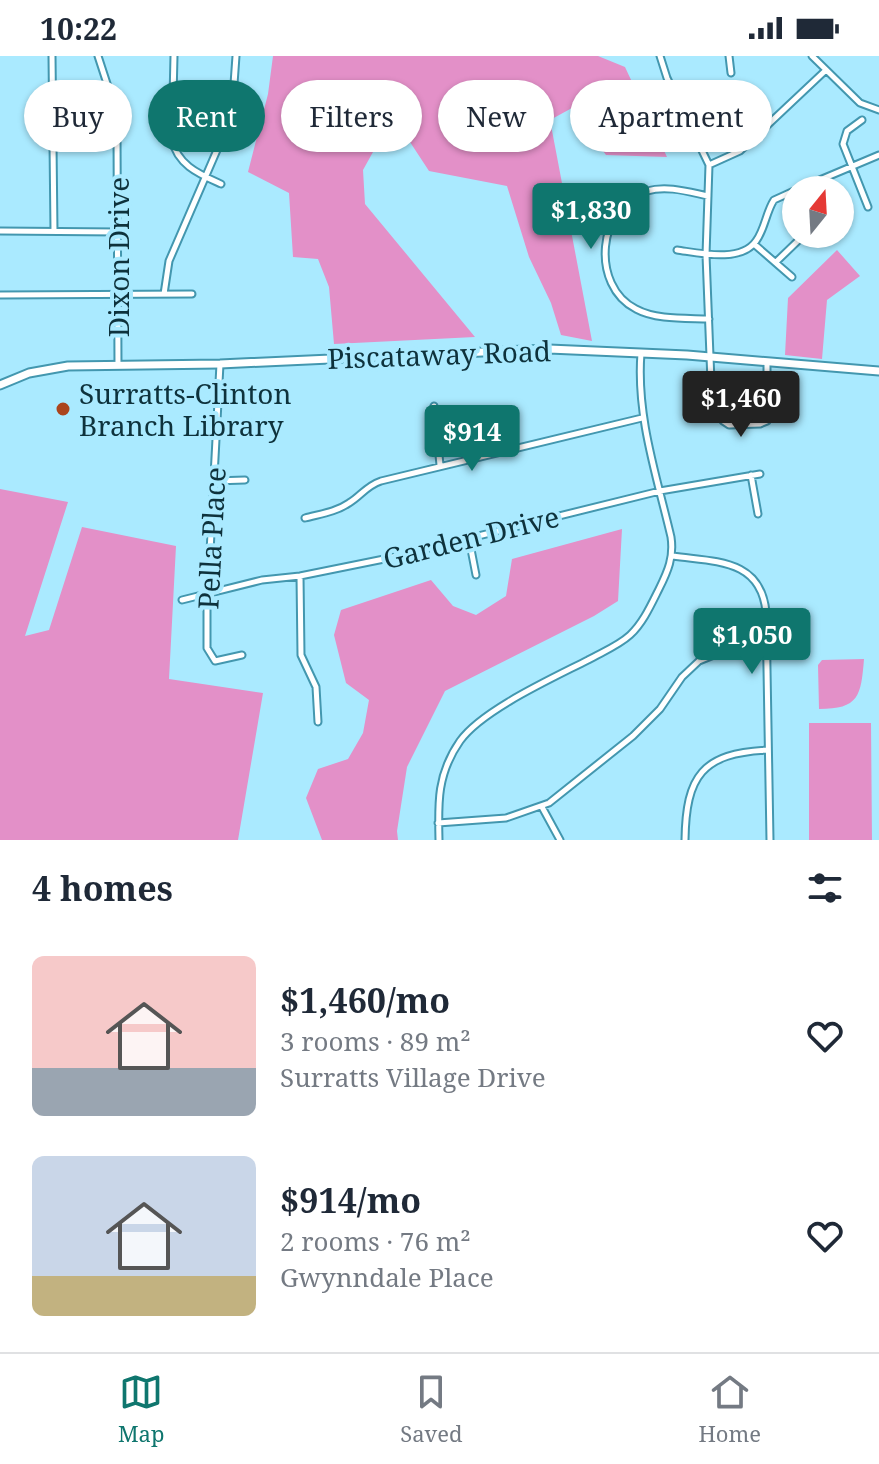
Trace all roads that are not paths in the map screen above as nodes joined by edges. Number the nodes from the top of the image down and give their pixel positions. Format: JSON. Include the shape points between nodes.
{"nodes":[{"id":1,"x":52,"y":56,"type":"edge"},
{"id":2,"x":98,"y":56,"type":"edge"},
{"id":3,"x":174,"y":56,"type":"edge"},
{"id":4,"x":236,"y":56,"type":"edge"},
{"id":5,"x":660,"y":56,"type":"edge"},
{"id":6,"x":729,"y":56,"type":"edge"},
{"id":7,"x":812,"y":56,"type":"edge"},
{"id":8,"x":826,"y":70,"type":"junction"},
{"id":9,"x":731,"y":73,"type":"dead end"},
{"id":10,"x":879,"y":110,"type":"edge"},
{"id":11,"x":862,"y":120,"type":"dead end"},
{"id":12,"x":879,"y":155,"type":"edge"},
{"id":13,"x":709,"y":165,"type":"junction"},
{"id":14,"x":851,"y":167,"type":"junction"},
{"id":15,"x":204,"y":176,"type":"junction"},
{"id":16,"x":830,"y":176,"type":"edge"},
{"id":17,"x":221,"y":184,"type":"dead end"},
{"id":18,"x":708,"y":196,"type":"junction"},
{"id":19,"x":782,"y":196,"type":"edge"},
{"id":20,"x":868,"y":207,"type":"dead end"},
{"id":21,"x":0,"y":231,"type":"edge"},
{"id":22,"x":54,"y":231,"type":"junction"},
{"id":23,"x":118,"y":232,"type":"junction"},
{"id":24,"x":754,"y":244,"type":"junction"},
{"id":25,"x":790,"y":248,"type":"edge"},
{"id":26,"x":677,"y":250,"type":"dead end"},
{"id":27,"x":706,"y":255,"type":"junction"},
{"id":28,"x":776,"y":262,"type":"junction"},
{"id":29,"x":792,"y":277,"type":"dead end"},
{"id":30,"x":164,"y":294,"type":"junction"},
{"id":31,"x":192,"y":294,"type":"dead end"},
{"id":32,"x":0,"y":295,"type":"edge"},
{"id":33,"x":120,"y":295,"type":"junction"},
{"id":34,"x":709,"y":319,"type":"junction"},
{"id":35,"x":641,"y":352,"type":"junction"},
{"id":36,"x":709,"y":357,"type":"junction"},
{"id":37,"x":767,"y":361,"type":"junction"},
{"id":38,"x":220,"y":364,"type":"junction"},
{"id":39,"x":118,"y":365,"type":"junction"},
{"id":40,"x":879,"y":371,"type":"edge"},
{"id":41,"x":0,"y":385,"type":"edge"},
{"id":42,"x":434,"y":406,"type":"dead end"},
{"id":43,"x":642,"y":418,"type":"junction"},
{"id":44,"x":217,"y":432,"type":"junction"},
{"id":45,"x":252,"y":432,"type":"dead end"},
{"id":46,"x":440,"y":465,"type":"junction"},
{"id":47,"x":760,"y":474,"type":"dead end"},
{"id":48,"x":751,"y":475,"type":"junction"},
{"id":49,"x":245,"y":480,"type":"dead end"},
{"id":50,"x":214,"y":481,"type":"junction"},
{"id":51,"x":660,"y":491,"type":"junction"},
{"id":52,"x":758,"y":514,"type":"dead end"},
{"id":53,"x":305,"y":518,"type":"dead end"},
{"id":54,"x":469,"y":539,"type":"junction"},
{"id":55,"x":673,"y":556,"type":"junction"},
{"id":56,"x":476,"y":575,"type":"dead end"},
{"id":57,"x":300,"y":576,"type":"junction"},
{"id":58,"x":208,"y":593,"type":"junction"},
{"id":59,"x":182,"y":600,"type":"dead end"},
{"id":60,"x":766,"y":646,"type":"junction"},
{"id":61,"x":242,"y":655,"type":"dead end"},
{"id":62,"x":318,"y":722,"type":"dead end"},
{"id":63,"x":768,"y":750,"type":"junction"},
{"id":64,"x":542,"y":807,"type":"junction"},
{"id":65,"x":438,"y":823,"type":"junction"},
{"id":66,"x":439,"y":840,"type":"edge"},
{"id":67,"x":560,"y":840,"type":"edge"},
{"id":68,"x":685,"y":840,"type":"edge"},
{"id":69,"x":770,"y":840,"type":"edge"}],
"edges":[{"from":1,"to":22,"type":"street"},
{"from":2,"to":23,"type":"street","name":"Dixon Drive","via":[[115,113]]},
{"from":3,"to":15,"type":"street","via":[[173,144],[183,162]]},
{"from":4,"to":15,"type":"street","via":[[227,127]]},
{"from":5,"to":13,"type":"street"},
{"from":6,"to":9,"type":"street"},
{"from":7,"to":8,"type":"street"},
{"from":8,"to":10,"type":"street","via":[[860,103]]},
{"from":8,"to":13,"type":"street","via":[[745,147]]},
{"from":11,"to":14,"type":"street","via":[[844,136]]},
{"from":12,"to":14,"type":"street"},
{"from":13,"to":18,"type":"street"},
{"from":14,"to":16,"type":"street"},
{"from":14,"to":20,"type":"street"},
{"from":15,"to":17,"type":"street"},
{"from":15,"to":30,"type":"street","via":[[169,261]]},
{"from":18,"to":27,"type":"street"},
{"from":18,"to":34,"type":"street","via":[[658,189],[634,196],[613,220],[605,259],[609,281],[635,309]]},
{"from":19,"to":24,"type":"street","via":[[771,204]]},
{"from":21,"to":22,"type":"street"},
{"from":22,"to":23,"type":"street"},
{"from":23,"to":33,"type":"street","name":"Dixon Drive"},
{"from":24,"to":27,"type":"street","via":[[740,252]]},
{"from":24,"to":28,"type":"street"},
{"from":25,"to":28,"type":"street"},
{"from":26,"to":27,"type":"street"},
{"from":27,"to":34,"type":"street"},
{"from":28,"to":29,"type":"street"},
{"from":30,"to":31,"type":"street"},
{"from":30,"to":33,"type":"street"},
{"from":32,"to":33,"type":"street"},
{"from":33,"to":39,"type":"street","name":"Dixon Drive"},
{"from":34,"to":36,"type":"street"},
{"from":35,"to":36,"type":"main road","name":"Piscataway Road"},
{"from":35,"to":38,"type":"main road","name":"Piscataway Road","via":[[549,349]]},
{"from":35,"to":43,"type":"street"},
{"from":36,"to":37,"type":"main road","name":"Piscataway Road"},
{"from":36,"to":37,"type":"street","via":[[712,407],[729,425],[767,421]]},
{"from":37,"to":40,"type":"main road","name":"Piscataway Road"},
{"from":38,"to":39,"type":"main road","name":"Piscataway Road"},
{"from":38,"to":44,"type":"street","name":"Pella Place"},
{"from":39,"to":41,"type":"main road","name":"Piscataway Road","via":[[45,369]]},
{"from":42,"to":46,"type":"street"},
{"from":43,"to":46,"type":"street"},
{"from":43,"to":51,"type":"street"},
{"from":44,"to":45,"type":"street"},
{"from":44,"to":50,"type":"street","name":"Pella Place"},
{"from":46,"to":53,"type":"street","via":[[371,484],[344,507]]},
{"from":47,"to":48,"type":"street","name":"Garden Drive"},
{"from":48,"to":51,"type":"street","name":"Garden Drive"},
{"from":48,"to":52,"type":"street"},
{"from":49,"to":50,"type":"street"},
{"from":50,"to":58,"type":"street","name":"Pella Place"},
{"from":51,"to":54,"type":"street","name":"Garden Drive"},
{"from":51,"to":55,"type":"street"},
{"from":54,"to":56,"type":"street"},
{"from":54,"to":57,"type":"street","name":"Garden Drive"},
{"from":55,"to":60,"type":"street","via":[[729,564],[750,576],[765,604]]},
{"from":55,"to":65,"type":"street","via":[[632,633],[499,708],[466,733],[442,781]]},
{"from":57,"to":58,"type":"street","name":"Garden Drive"},
{"from":57,"to":62,"type":"street","via":[[301,655],[316,687]]},
{"from":58,"to":59,"type":"street","name":"Garden Drive"},
{"from":58,"to":61,"type":"street","name":"Pella Place","via":[[209,655],[215,661]]},
{"from":60,"to":63,"type":"street"},
{"from":60,"to":64,"type":"street","via":[[722,650],[699,661],[633,736]]},
{"from":63,"to":68,"type":"street","via":[[725,756],[704,770],[684,814]]},
{"from":63,"to":69,"type":"street"},
{"from":64,"to":65,"type":"street","via":[[506,818]]},
{"from":64,"to":67,"type":"street"},
{"from":65,"to":66,"type":"street"}]}
